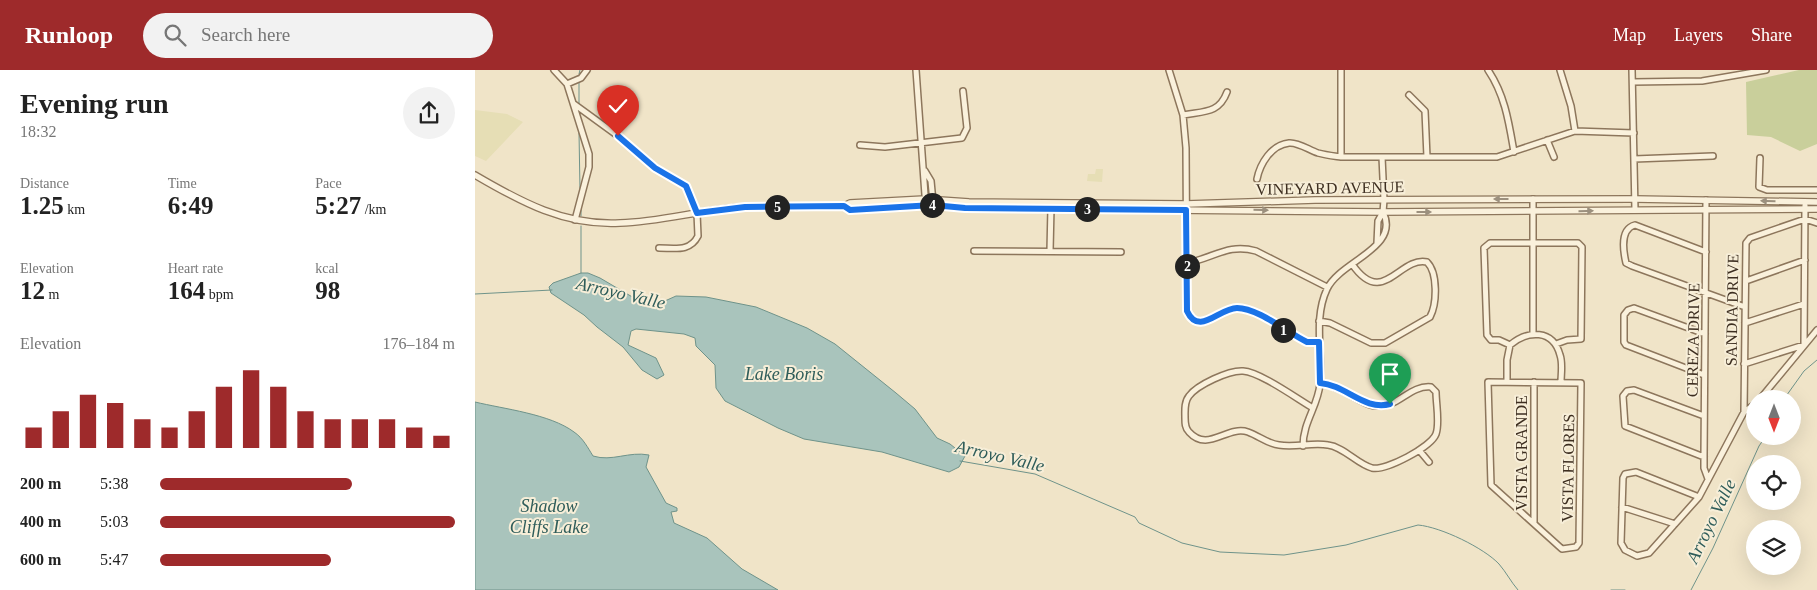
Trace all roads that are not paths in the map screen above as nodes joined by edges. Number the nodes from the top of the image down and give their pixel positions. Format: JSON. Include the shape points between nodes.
{"nodes":[{"id":1,"x":555,"y":70,"type":"edge"},
{"id":2,"x":587,"y":70,"type":"edge"},
{"id":3,"x":916,"y":70,"type":"edge"},
{"id":4,"x":1169,"y":70,"type":"edge"},
{"id":5,"x":1341,"y":70,"type":"edge"},
{"id":6,"x":1488,"y":70,"type":"edge"},
{"id":7,"x":1560,"y":70,"type":"edge"},
{"id":8,"x":1632,"y":70,"type":"edge"},
{"id":9,"x":1765,"y":70,"type":"edge"},
{"id":10,"x":1748,"y":72,"type":"edge"},
{"id":11,"x":1633,"y":82,"type":"junction"},
{"id":12,"x":567,"y":84,"type":"junction"},
{"id":13,"x":963,"y":91,"type":"dead end"},
{"id":14,"x":1227,"y":92,"type":"dead end"},
{"id":15,"x":1409,"y":95,"type":"dead end"},
{"id":16,"x":574,"y":104,"type":"junction"},
{"id":17,"x":1183,"y":115,"type":"junction"},
{"id":18,"x":1575,"y":131,"type":"junction"},
{"id":19,"x":1634,"y":133,"type":"junction"},
{"id":20,"x":1547,"y":140,"type":"junction"},
{"id":21,"x":922,"y":143,"type":"junction"},
{"id":22,"x":859,"y":145,"type":"dead end"},
{"id":23,"x":1514,"y":152,"type":"junction"},
{"id":24,"x":1554,"y":156,"type":"dead end"},
{"id":25,"x":1713,"y":156,"type":"dead end"},
{"id":26,"x":1341,"y":157,"type":"junction"},
{"id":27,"x":1382,"y":158,"type":"junction"},
{"id":28,"x":1427,"y":158,"type":"junction"},
{"id":29,"x":1760,"y":158,"type":"dead end"},
{"id":30,"x":1635,"y":159,"type":"junction"},
{"id":31,"x":925,"y":171,"type":"junction"},
{"id":32,"x":475,"y":174,"type":"edge"},
{"id":33,"x":1257,"y":179,"type":"dead end"},
{"id":34,"x":1817,"y":190,"type":"edge"},
{"id":35,"x":925,"y":199,"type":"junction"},
{"id":36,"x":1533,"y":199,"type":"junction"},
{"id":37,"x":1635,"y":199,"type":"junction"},
{"id":38,"x":1383,"y":200,"type":"junction"},
{"id":39,"x":1706,"y":200,"type":"junction"},
{"id":40,"x":933,"y":202,"type":"junction"},
{"id":41,"x":1805,"y":202,"type":"junction"},
{"id":42,"x":1817,"y":202,"type":"edge"},
{"id":43,"x":844,"y":206,"type":"junction"},
{"id":44,"x":1051,"y":206,"type":"junction"},
{"id":45,"x":1186,"y":207,"type":"junction"},
{"id":46,"x":1817,"y":209,"type":"edge"},
{"id":47,"x":1635,"y":210,"type":"junction"},
{"id":48,"x":1706,"y":210,"type":"junction"},
{"id":49,"x":1805,"y":210,"type":"junction"},
{"id":50,"x":1383,"y":212,"type":"junction"},
{"id":51,"x":1533,"y":212,"type":"junction"},
{"id":52,"x":697,"y":213,"type":"junction"},
{"id":53,"x":1805,"y":219,"type":"junction"},
{"id":54,"x":575,"y":220,"type":"junction"},
{"id":55,"x":1817,"y":224,"type":"edge"},
{"id":56,"x":1377,"y":243,"type":"junction"},
{"id":57,"x":1534,"y":243,"type":"junction"},
{"id":58,"x":659,"y":248,"type":"dead end"},
{"id":59,"x":974,"y":251,"type":"dead end"},
{"id":60,"x":1050,"y":251,"type":"junction"},
{"id":61,"x":1121,"y":252,"type":"dead end"},
{"id":62,"x":1706,"y":252,"type":"junction"},
{"id":63,"x":1805,"y":260,"type":"junction"},
{"id":64,"x":1187,"y":263,"type":"junction"},
{"id":65,"x":1352,"y":264,"type":"junction"},
{"id":66,"x":1745,"y":281,"type":"junction"},
{"id":67,"x":1327,"y":288,"type":"junction"},
{"id":68,"x":1706,"y":294,"type":"junction"},
{"id":69,"x":1804,"y":304,"type":"junction"},
{"id":70,"x":1745,"y":307,"type":"junction"},
{"id":71,"x":1319,"y":321,"type":"junction"},
{"id":72,"x":1745,"y":323,"type":"junction"},
{"id":73,"x":1817,"y":330,"type":"edge"},
{"id":74,"x":1533,"y":333,"type":"junction"},
{"id":75,"x":1705,"y":334,"type":"junction"},
{"id":76,"x":1319,"y":342,"type":"junction"},
{"id":77,"x":1556,"y":344,"type":"junction"},
{"id":78,"x":1804,"y":344,"type":"junction"},
{"id":79,"x":1510,"y":345,"type":"junction"},
{"id":80,"x":1744,"y":364,"type":"junction"},
{"id":81,"x":1704,"y":375,"type":"junction"},
{"id":82,"x":1507,"y":382,"type":"junction"},
{"id":83,"x":1534,"y":382,"type":"junction"},
{"id":84,"x":1561,"y":382,"type":"junction"},
{"id":85,"x":1320,"y":383,"type":"junction"},
{"id":86,"x":1767,"y":390,"type":"edge"},
{"id":87,"x":1313,"y":408,"type":"junction"},
{"id":88,"x":1744,"y":412,"type":"joint"},
{"id":89,"x":1704,"y":416,"type":"junction"},
{"id":90,"x":1303,"y":446,"type":"junction"},
{"id":91,"x":1419,"y":450,"type":"junction"},
{"id":92,"x":1704,"y":457,"type":"junction"},
{"id":93,"x":1429,"y":462,"type":"dead end"},
{"id":94,"x":1708,"y":479,"type":"junction"},
{"id":95,"x":1699,"y":497,"type":"junction"},
{"id":96,"x":1622,"y":507,"type":"junction"},
{"id":97,"x":1534,"y":524,"type":"junction"},
{"id":98,"x":1675,"y":524,"type":"junction"}],
"edges":[{"from":1,"to":12,"type":"street"},
{"from":2,"to":12,"type":"street","via":[[581,78]]},
{"from":3,"to":21,"type":"street"},
{"from":4,"to":17,"type":"street"},
{"from":5,"to":26,"type":"street"},
{"from":6,"to":23,"type":"street","via":[[1497,82],[1506,108]]},
{"from":7,"to":18,"type":"street"},
{"from":8,"to":11,"type":"street"},
{"from":9,"to":10,"type":"street"},
{"from":10,"to":11,"type":"street","via":[[1702,81]]},
{"from":11,"to":19,"type":"street"},
{"from":12,"to":16,"type":"street"},
{"from":13,"to":21,"type":"street","via":[[965,135]]},
{"from":14,"to":17,"type":"street","via":[[1216,109]]},
{"from":15,"to":28,"type":"street","via":[[1425,111]]},
{"from":16,"to":52,"type":"street","via":[[655,168],[686,186]]},
{"from":16,"to":54,"type":"street","via":[[589,154],[589,167]]},
{"from":17,"to":45,"type":"street"},
{"from":18,"to":19,"type":"street"},
{"from":18,"to":20,"type":"street"},
{"from":19,"to":30,"type":"street"},
{"from":20,"to":23,"type":"street"},
{"from":20,"to":24,"type":"street"},
{"from":21,"to":22,"type":"street","via":[[885,147]]},
{"from":21,"to":31,"type":"street"},
{"from":23,"to":28,"type":"street","via":[[1497,157]]},
{"from":25,"to":30,"type":"street"},
{"from":26,"to":27,"type":"street"},
{"from":26,"to":33,"type":"street","via":[[1289,143],[1268,155],[1259,168]]},
{"from":27,"to":28,"type":"street"},
{"from":27,"to":38,"type":"street"},
{"from":29,"to":34,"type":"street","via":[[1759,187],[1767,190]]},
{"from":30,"to":37,"type":"street"},
{"from":31,"to":35,"type":"street"},
{"from":31,"to":40,"type":"street","via":[[931,181]]},
{"from":32,"to":54,"type":"street","name":"VINEYARD AVENUE","via":[[534,208]]},
{"from":35,"to":40,"type":"street","name":"VINEYARD AVENUE"},
{"from":35,"to":43,"type":"street","name":"VINEYARD AVENUE"},
{"from":36,"to":37,"type":"street","name":"VINEYARD AVENUE"},
{"from":36,"to":38,"type":"street","name":"VINEYARD AVENUE","one_way":true},
{"from":36,"to":51,"type":"street"},
{"from":37,"to":39,"type":"street","name":"VINEYARD AVENUE"},
{"from":37,"to":47,"type":"street"},
{"from":38,"to":45,"type":"street","name":"VINEYARD AVENUE"},
{"from":38,"to":50,"type":"street"},
{"from":41,"to":39,"type":"street","name":"VINEYARD AVENUE","one_way":true},
{"from":39,"to":48,"type":"street","name":"CEREZA DRIVE"},
{"from":40,"to":43,"type":"street","name":"VINEYARD AVENUE","via":[[850,210]]},
{"from":40,"to":44,"type":"street","name":"VINEYARD AVENUE","via":[[965,208]]},
{"from":41,"to":42,"type":"street","name":"VINEYARD AVENUE"},
{"from":41,"to":49,"type":"street"},
{"from":43,"to":52,"type":"street","name":"VINEYARD AVENUE","via":[[745,207]]},
{"from":44,"to":45,"type":"street","name":"VINEYARD AVENUE"},
{"from":44,"to":60,"type":"street"},
{"from":45,"to":50,"type":"street","name":"VINEYARD AVENUE","one_way":true},
{"from":45,"to":64,"type":"street"},
{"from":46,"to":49,"type":"street","name":"VINEYARD AVENUE"},
{"from":47,"to":48,"type":"street","name":"VINEYARD AVENUE"},
{"from":51,"to":47,"type":"street","name":"VINEYARD AVENUE","one_way":true},
{"from":48,"to":49,"type":"street","name":"VINEYARD AVENUE"},
{"from":48,"to":62,"type":"street","name":"CEREZA DRIVE"},
{"from":49,"to":53,"type":"street"},
{"from":50,"to":51,"type":"street","name":"VINEYARD AVENUE","one_way":true},
{"from":50,"to":56,"type":"street","via":[[1378,221]]},
{"from":50,"to":56,"type":"street","via":[[1387,221],[1386,231]]},
{"from":51,"to":57,"type":"street"},
{"from":52,"to":54,"type":"street","name":"VINEYARD AVENUE","via":[[621,224]]},
{"from":52,"to":58,"type":"street","via":[[699,236],[691,246]]},
{"from":53,"to":55,"type":"street"},
{"from":53,"to":63,"type":"street"},
{"from":53,"to":66,"type":"street","name":"SANDIA DRIVE","via":[[1750,238],[1746,243]]},
{"from":56,"to":65,"type":"street"},
{"from":57,"to":74,"type":"street"},
{"from":57,"to":77,"type":"street","via":[[1578,243],[1582,247],[1581,339]]},
{"from":57,"to":79,"type":"street","via":[[1490,243],[1484,248],[1487,335],[1491,340]]},
{"from":59,"to":60,"type":"street"},
{"from":60,"to":61,"type":"street"},
{"from":62,"to":68,"type":"street","name":"CEREZA DRIVE"},
{"from":62,"to":68,"type":"street","via":[[1635,225],[1625,232],[1626,263]]},
{"from":63,"to":66,"type":"street"},
{"from":63,"to":69,"type":"street"},
{"from":64,"to":67,"type":"street","via":[[1234,247],[1245,248],[1257,251]]},
{"from":64,"to":76,"type":"street","via":[[1187,311],[1195,322],[1202,323],[1235,308],[1245,309],[1307,342]]},
{"from":65,"to":67,"type":"street"},
{"from":65,"to":71,"type":"street","via":[[1359,275],[1368,281],[1378,282],[1419,262],[1427,262],[1433,273],[1434,310],[1430,316],[1379,344]]},
{"from":66,"to":70,"type":"street","name":"SANDIA DRIVE"},
{"from":67,"to":71,"type":"street"},
{"from":68,"to":70,"type":"street"},
{"from":68,"to":75,"type":"street","name":"CEREZA DRIVE"},
{"from":69,"to":72,"type":"street"},
{"from":69,"to":78,"type":"street"},
{"from":70,"to":72,"type":"street","name":"SANDIA DRIVE"},
{"from":71,"to":76,"type":"street"},
{"from":72,"to":80,"type":"street","name":"SANDIA DRIVE"},
{"from":73,"to":78,"type":"street"},
{"from":74,"to":77,"type":"street","via":[[1541,334]]},
{"from":74,"to":79,"type":"street"},
{"from":75,"to":81,"type":"street","name":"CEREZA DRIVE"},
{"from":75,"to":81,"type":"street","via":[[1634,308],[1624,315],[1626,345]]},
{"from":76,"to":85,"type":"street"},
{"from":77,"to":84,"type":"street","via":[[1561,357]]},
{"from":78,"to":80,"type":"street"},
{"from":78,"to":86,"type":"street"},
{"from":79,"to":82,"type":"street","name":"VISTA GRANDE"},
{"from":80,"to":88,"type":"street","name":"SANDIA DRIVE"},
{"from":81,"to":89,"type":"street","name":"CEREZA DRIVE"},
{"from":82,"to":83,"type":"street"},
{"from":82,"to":97,"type":"street","via":[[1488,382],[1491,485]]},
{"from":83,"to":84,"type":"street","name":"VISTA FLORES"},
{"from":83,"to":97,"type":"street","name":"VISTA GRANDE"},
{"from":84,"to":97,"type":"street","name":"VISTA FLORES","via":[[1581,383],[1579,543],[1576,547],[1562,549]]},
{"from":85,"to":87,"type":"street"},
{"from":85,"to":91,"type":"street","via":[[1341,388],[1371,405],[1381,406],[1421,386],[1431,387],[1436,392],[1437,432],[1433,440]]},
{"from":87,"to":90,"type":"street","via":[[1305,424]]},
{"from":87,"to":90,"type":"street","via":[[1243,371],[1216,378],[1196,390],[1185,403],[1188,431],[1208,441],[1232,431],[1243,431],[1275,445]]},
{"from":88,"to":94,"type":"street"},
{"from":89,"to":92,"type":"street","name":"CEREZA DRIVE"},
{"from":89,"to":92,"type":"street","via":[[1634,390],[1623,396],[1625,426]]},
{"from":90,"to":91,"type":"street","via":[[1329,445],[1372,468],[1385,468]]},
{"from":91,"to":93,"type":"street"},
{"from":92,"to":94,"type":"street","name":"CEREZA DRIVE"},
{"from":94,"to":95,"type":"street"},
{"from":95,"to":96,"type":"street","via":[[1630,472],[1623,478]]},
{"from":95,"to":98,"type":"street"},
{"from":96,"to":98,"type":"street"},
{"from":96,"to":98,"type":"street","via":[[1621,544],[1637,556],[1649,553]]}]}
